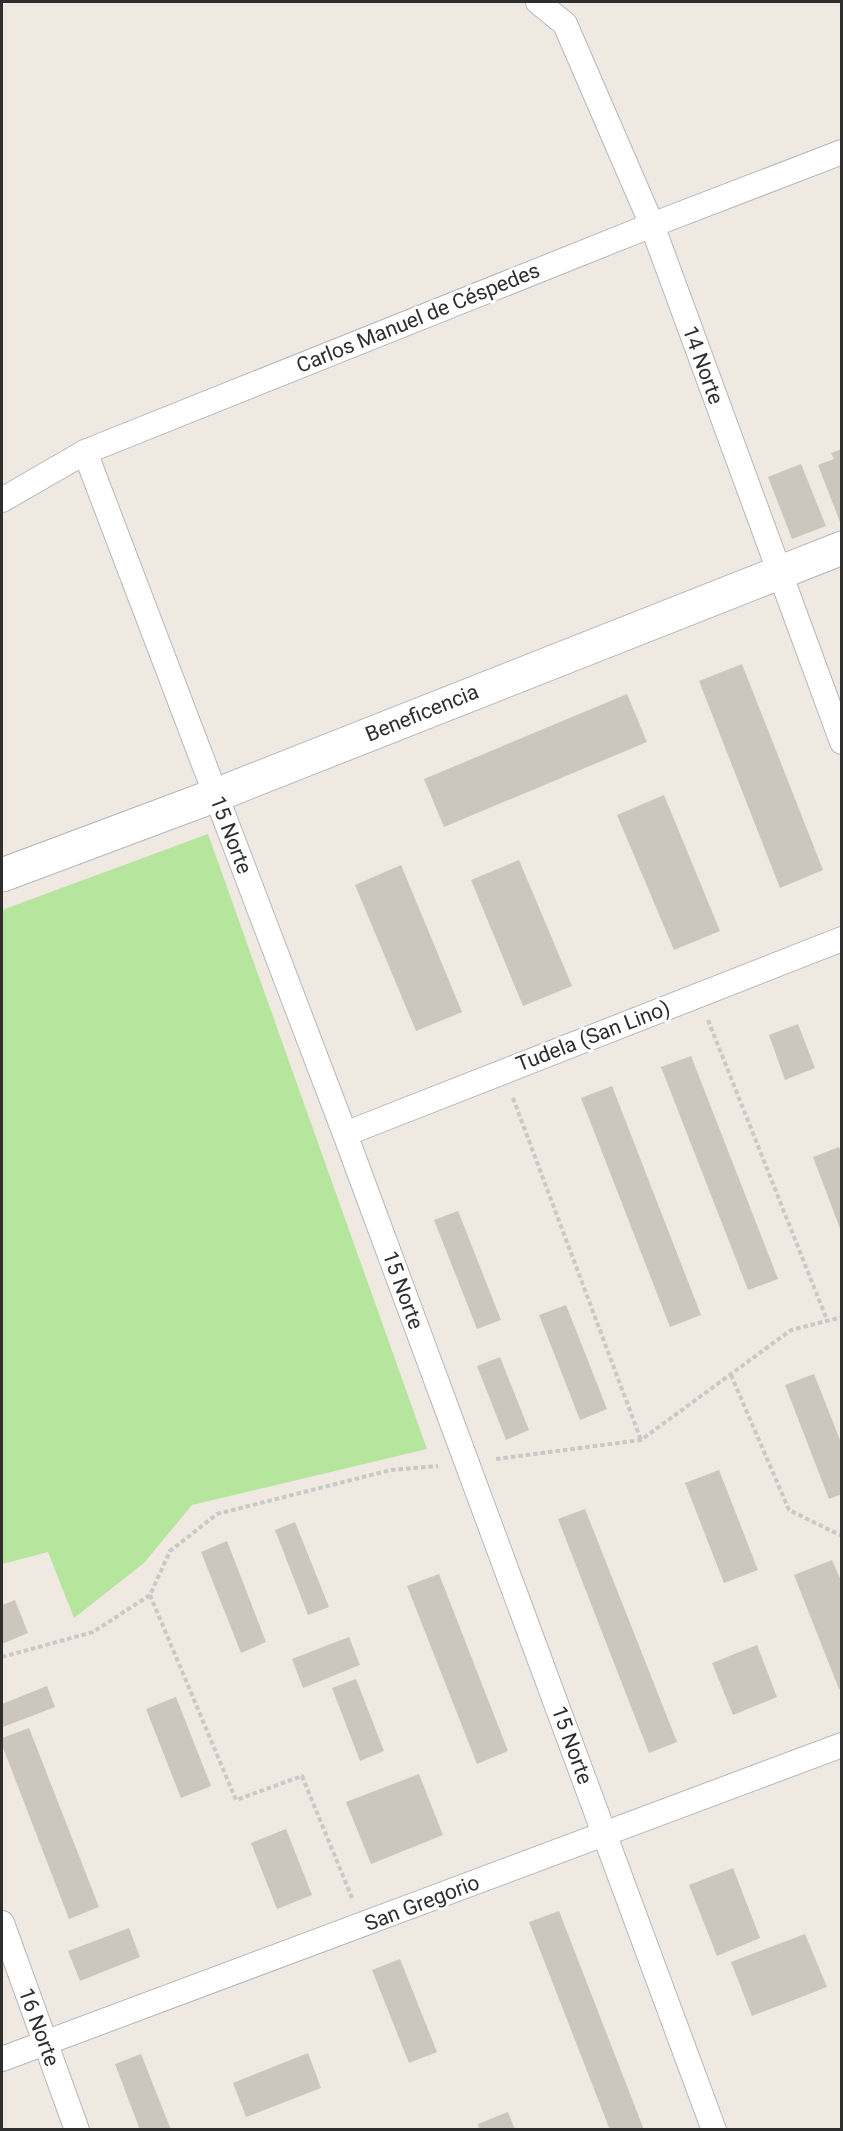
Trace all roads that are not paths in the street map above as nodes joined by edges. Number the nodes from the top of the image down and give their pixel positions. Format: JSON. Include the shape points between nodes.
{"nodes":[{"id":1,"x":538,"y":2,"type":"edge"},
{"id":2,"x":842,"y":152,"type":"edge"},
{"id":3,"x":652,"y":225,"type":"junction"},
{"id":4,"x":85,"y":452,"type":"junction"},
{"id":5,"x":2,"y":500,"type":"edge"},
{"id":6,"x":842,"y":548,"type":"edge"},
{"id":7,"x":778,"y":573,"type":"junction"},
{"id":8,"x":842,"y":742,"type":"edge"},
{"id":9,"x":216,"y":795,"type":"junction"},
{"id":10,"x":2,"y":875,"type":"edge"},
{"id":11,"x":842,"y":939,"type":"edge"},
{"id":12,"x":345,"y":1134,"type":"junction"},
{"id":13,"x":842,"y":1745,"type":"edge"},
{"id":14,"x":605,"y":1834,"type":"junction"},
{"id":15,"x":2,"y":1923,"type":"edge"},
{"id":16,"x":44,"y":2043,"type":"junction"},
{"id":17,"x":2,"y":2059,"type":"edge"},
{"id":18,"x":77,"y":2130,"type":"edge"},
{"id":19,"x":714,"y":2130,"type":"edge"}],
"edges":[{"from":1,"to":3,"type":"street","name":"14 Norte","via":[[565,24]]},
{"from":2,"to":3,"type":"street","name":"Carlos Manuel de Céspedes"},
{"from":3,"to":4,"type":"street","name":"Carlos Manuel de Céspedes"},
{"from":3,"to":7,"type":"street","name":"14 Norte"},
{"from":4,"to":5,"type":"street","name":"Carlos Manuel de Céspedes"},
{"from":4,"to":9,"type":"street","name":"15 Norte"},
{"from":6,"to":7,"type":"main road","name":"Beneficencia"},
{"from":7,"to":8,"type":"street","name":"14 Norte"},
{"from":7,"to":9,"type":"main road","name":"Beneficencia"},
{"from":9,"to":10,"type":"main road","name":"Beneficencia"},
{"from":9,"to":12,"type":"street","name":"15 Norte"},
{"from":11,"to":12,"type":"street","name":"Tudela (San Lino)"},
{"from":12,"to":14,"type":"street","name":"15 Norte"},
{"from":13,"to":14,"type":"street","name":"San Gregorio"},
{"from":14,"to":16,"type":"street","name":"San Gregorio"},
{"from":14,"to":19,"type":"street","name":"15 Norte"},
{"from":15,"to":16,"type":"street","name":"16 Norte"},
{"from":16,"to":17,"type":"street","name":"San Gregorio"},
{"from":16,"to":18,"type":"street","name":"16 Norte"}]}
